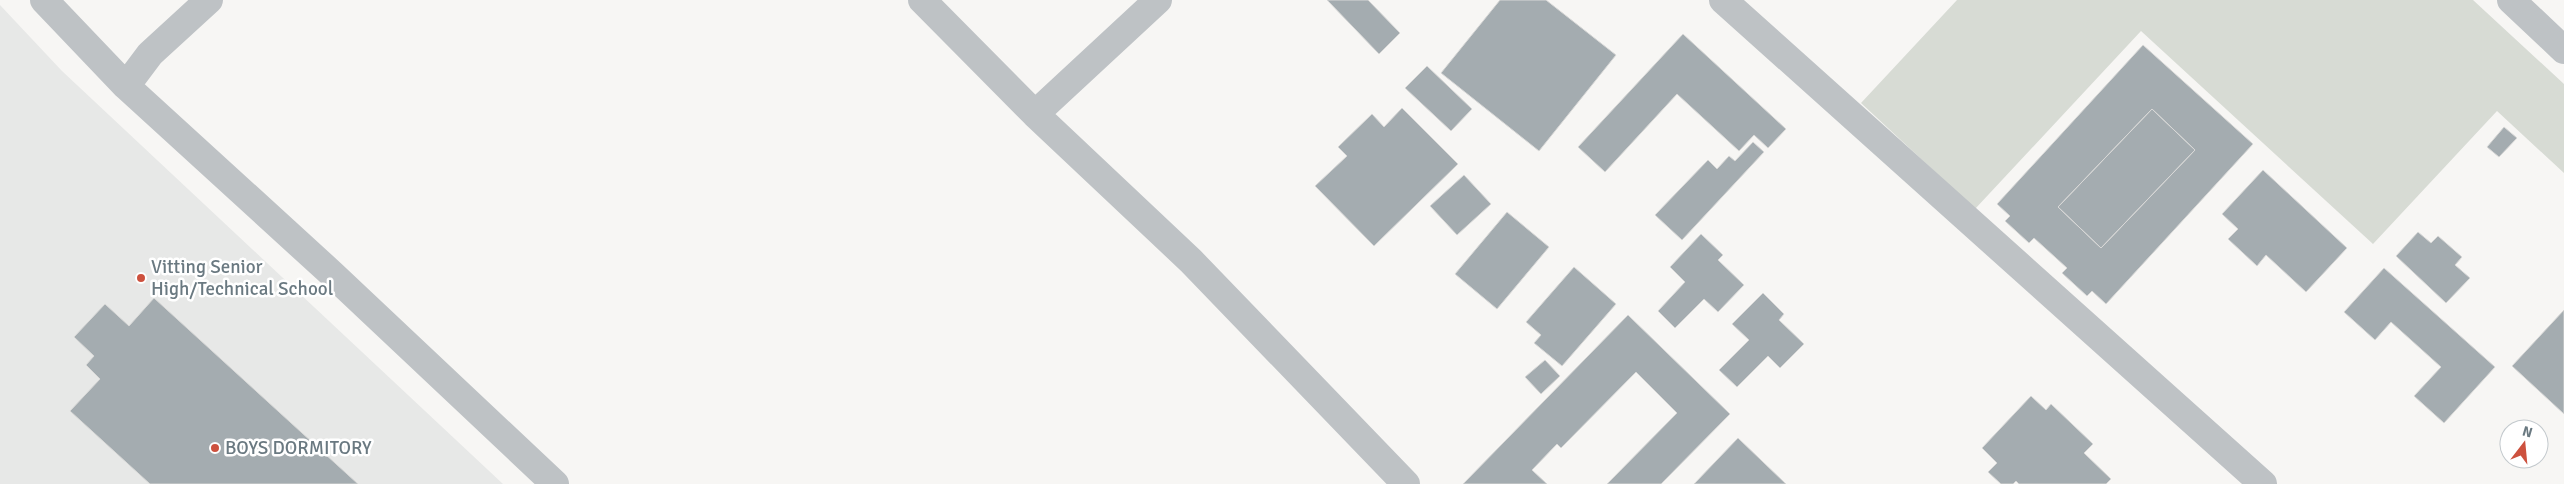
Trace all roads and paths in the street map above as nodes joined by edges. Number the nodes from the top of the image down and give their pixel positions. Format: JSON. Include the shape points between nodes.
{"nodes":[{"id":1,"x":44,"y":0,"type":"edge"},
{"id":2,"x":209,"y":0,"type":"edge"},
{"id":3,"x":922,"y":0,"type":"edge"},
{"id":4,"x":1158,"y":0,"type":"edge"},
{"id":5,"x":1723,"y":0,"type":"edge"},
{"id":6,"x":2510,"y":0,"type":"edge"},
{"id":7,"x":2564,"y":50,"type":"edge"},
{"id":8,"x":126,"y":86,"type":"junction"},
{"id":9,"x":1034,"y":114,"type":"junction"},
{"id":10,"x":555,"y":484,"type":"edge"},
{"id":11,"x":1406,"y":484,"type":"edge"},
{"id":12,"x":2263,"y":484,"type":"edge"}],
"edges":[{"from":1,"to":8,"type":"street"},
{"from":2,"to":8,"type":"street","via":[[150,54]]},
{"from":3,"to":9,"type":"street"},
{"from":4,"to":9,"type":"street"},
{"from":5,"to":12,"type":"street"},
{"from":6,"to":7,"type":"street"},
{"from":8,"to":10,"type":"street"},
{"from":9,"to":11,"type":"street","via":[[1191,261]]}]}
